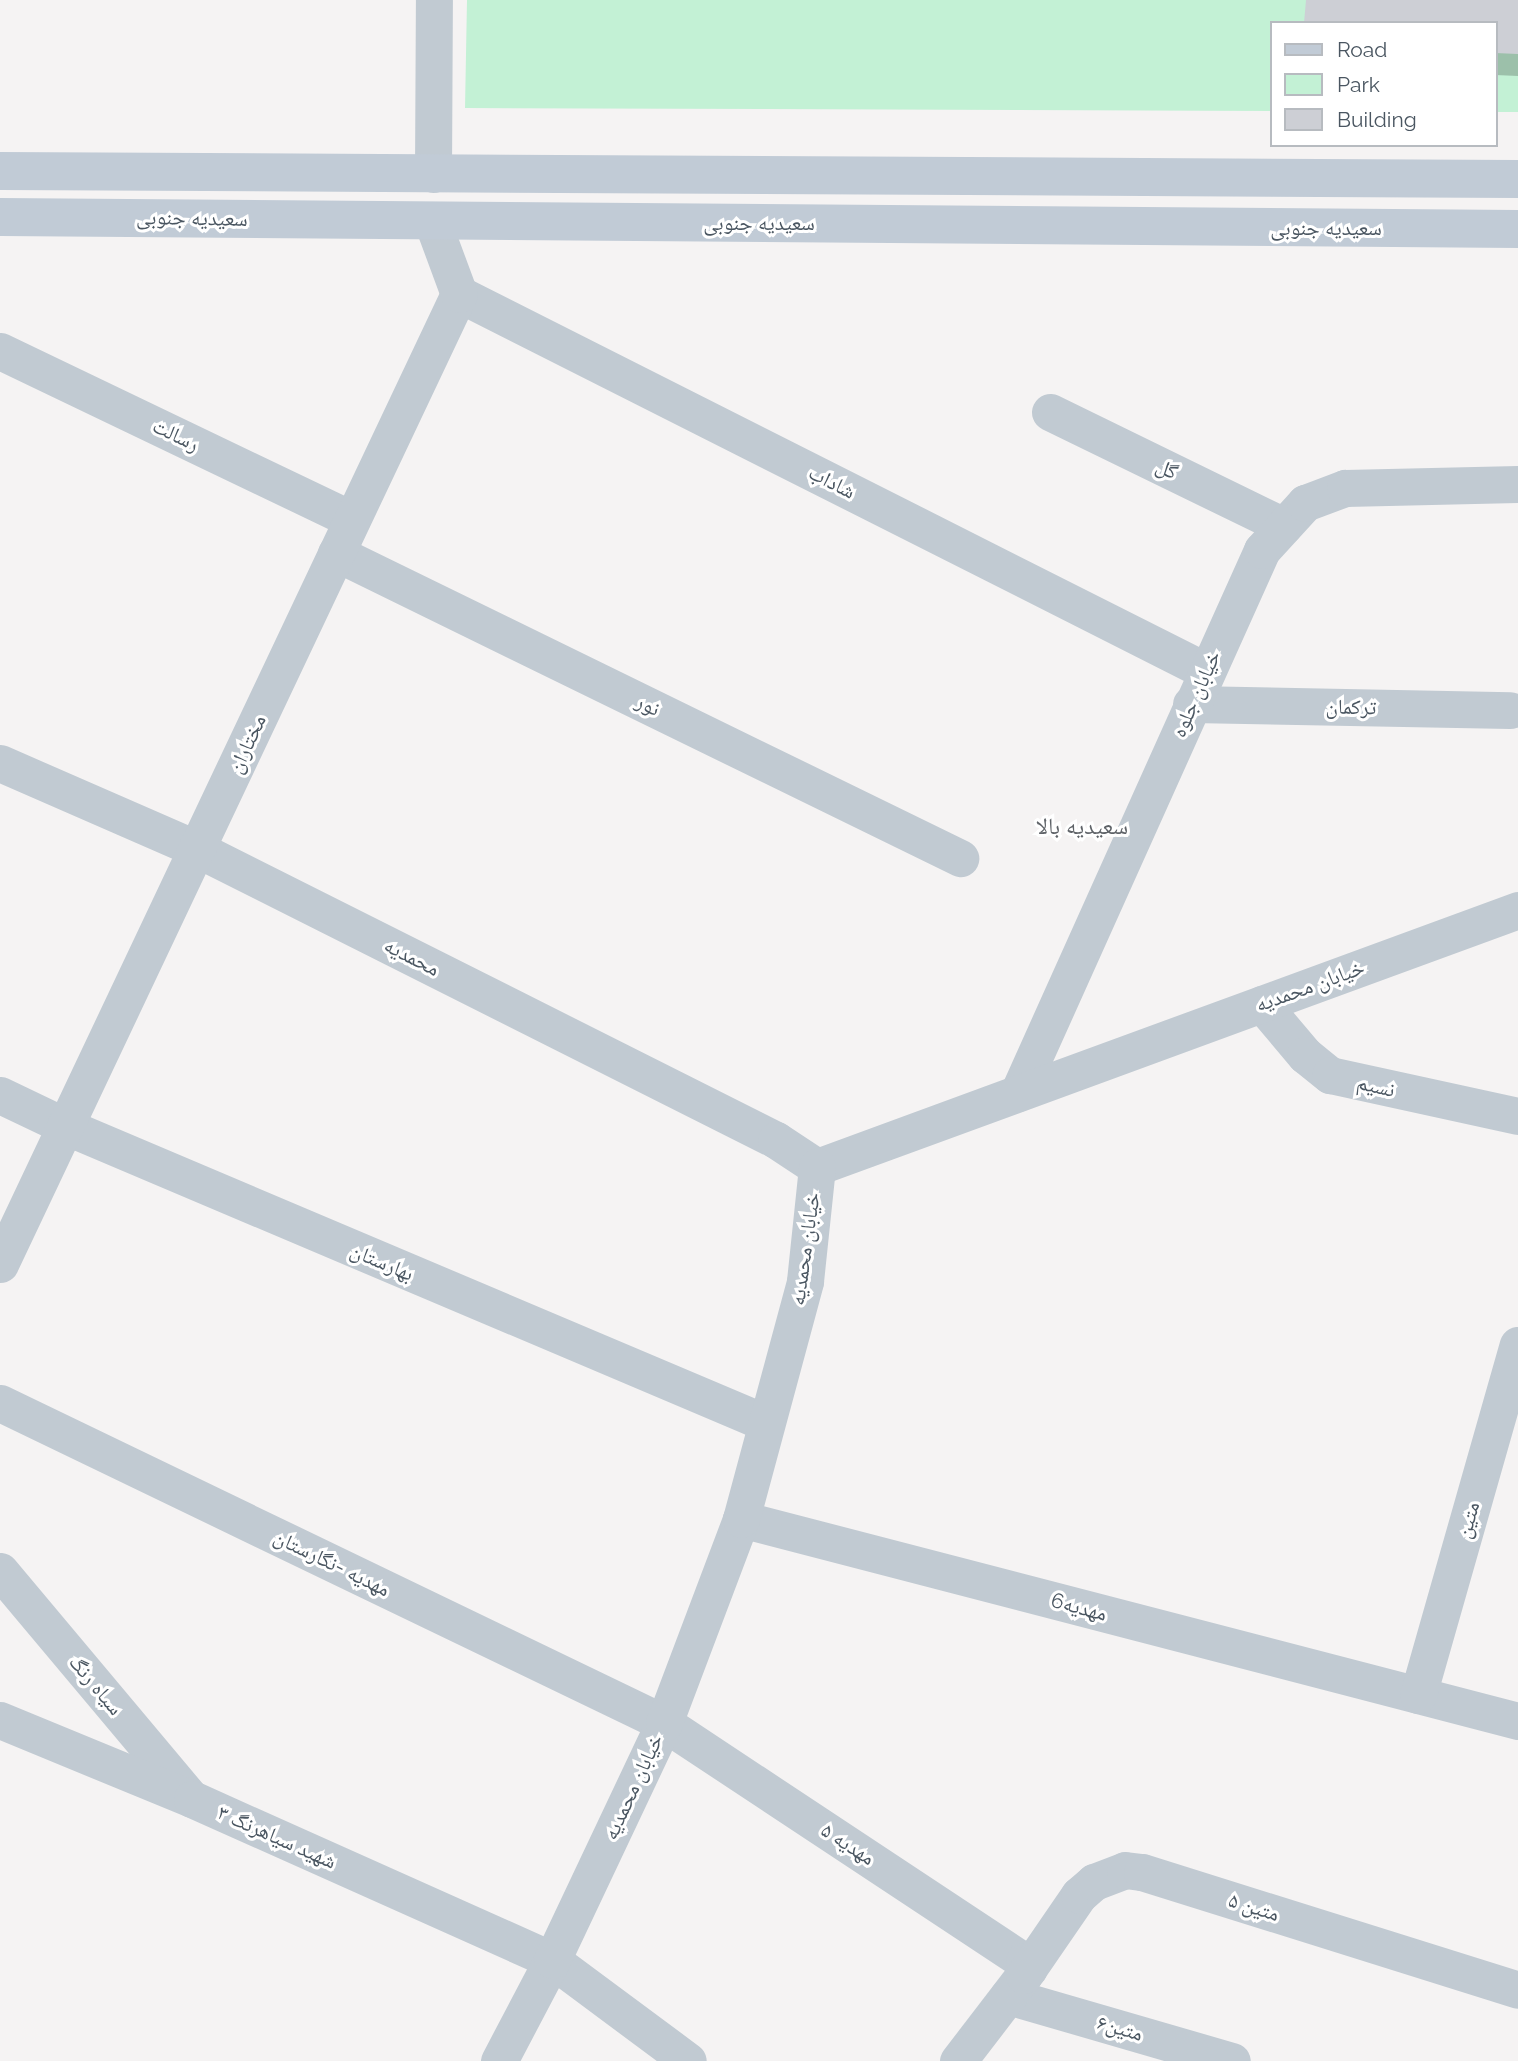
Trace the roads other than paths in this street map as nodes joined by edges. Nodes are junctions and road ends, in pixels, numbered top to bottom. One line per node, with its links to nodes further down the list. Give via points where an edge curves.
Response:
1 (434, 0): 3 (street)
2 (0, 171): 3 (main road)
3 (433, 174): 4 (main road)
4 (1518, 179)
5 (0, 217): 6 (main road, سعیدیه جنوبی)
6 (432, 220): 7 (main road, سعیدیه جنوبی); 8 (street)
7 (1518, 229)
8 (459, 294): 12 (street, مختاران); 15 (street, شاداب)
9 (0, 351): 12 (street, رسالت)
10 (1050, 412): 13 (street, گل)
11 (1518, 484): 13 (street, خیابان جلوه, via 1345,488 1306,503)
12 (352, 520): 14 (street, مختاران)
13 (1284, 526): 15 (street, خیابان جلوه, via 1262,550)
14 (336, 553): 19 (street, مختاران); 20 (street, نور)
15 (1206, 671): 16 (street, خیابان جلوه)
16 (1191, 705): 17 (street, ترکمان); 23 (street, خیابان جلوه)
17 (1510, 710)
18 (0, 763): 19 (street, محمدیه)
19 (197, 849): 26 (street, مختاران); 27 (street, محمدیه, via 776,1140)
20 (960, 858)
21 (1518, 910): 22 (street, خیابان محمدیه)
22 (1262, 1004): 23 (street, خیابان محمدیه); 25 (street, نسیم, via 1305,1055 1330,1075)
23 (1018, 1093): 27 (street, خیابان محمدیه)
24 (0, 1095): 26 (street, بهارستان)
25 (1518, 1116)
26 (66, 1127): 28 (street, مختاران); 32 (street, بهارستان)
27 (817, 1167): 32 (street, خیابان محمدیه, via 805,1281)
28 (0, 1264)
29 (1518, 1345): 31 (street, متین)
30 (0, 1403): 38 (street, مهدیه -نگارستان)
31 (1508, 1418): 35 (street, متین)
32 (766, 1423): 33 (street, خیابان محمدیه)
33 (741, 1519): 35 (street, مهدیه6); 38 (street, خیابان محمدیه)
34 (0, 1571): 39 (street, سیاه رنگ)
35 (1418, 1695): 37 (street, مهدیه6)
36 (0, 1720): 39 (street, شهید سیاهرنگ ۳)
37 (1518, 1721)
38 (664, 1723): 40 (street, خیابان محمدیه); 41 (street, مهدیه ۵, via 1024,1961)
39 (192, 1799): 40 (street, شهید سیاهرنگ ۳)
40 (552, 1960): 43 (street, خیابان محمدیه); 44 (street, شهید سیاهرنگ ۳)
41 (1018, 1982): 42 (street, متین ۵, via 1079,1895 1094,1882 1125,1870); 45 (street, متین ۵); 46 (street, متین۶)
42 (1518, 1990)
43 (499, 2061)
44 (688, 2061)
45 (958, 2061)
46 (1232, 2061)

